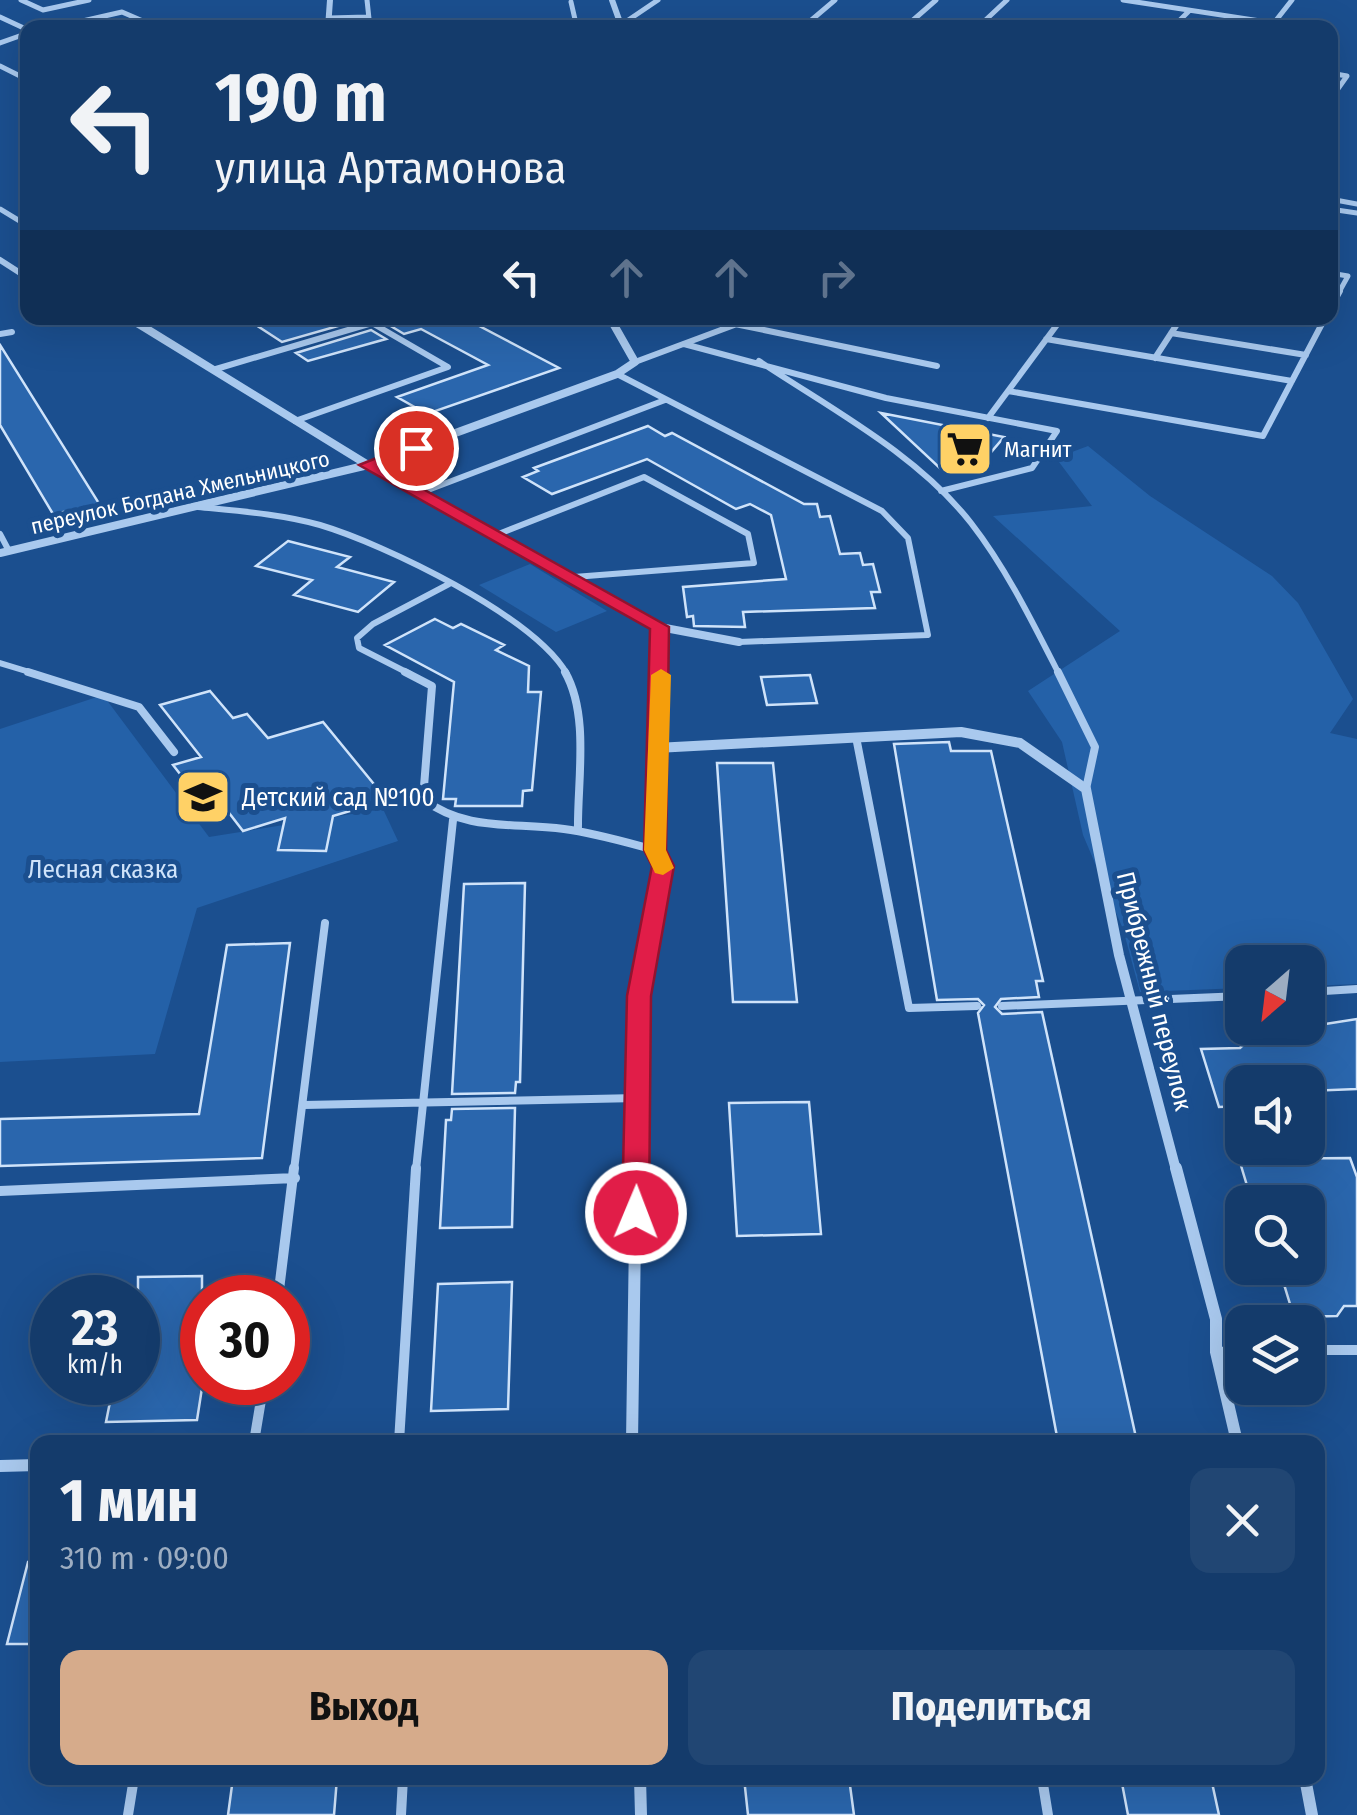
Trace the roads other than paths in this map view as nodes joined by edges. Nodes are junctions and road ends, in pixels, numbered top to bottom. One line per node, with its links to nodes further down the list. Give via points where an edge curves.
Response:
1 (21, 0): 2 (lane, via 43,10)
2 (89, 0)
3 (330, 0): 15 (street)
4 (367, 0): 14 (lane)
5 (658, 0): 19 (lane)
6 (836, 0): 20 (lane)
7 (936, 0): 21 (lane)
8 (1007, 0): 22 (lane)
9 (1123, 0): 12 (lane)
10 (1174, 0): 12 (lane)
11 (1292, 0): 25 (lane)
12 (1169, 6): 13 (lane)
13 (1188, 12): 23 (lane); 24 (lane)
14 (367, 17): 15 (lane); 18 (lane)
15 (329, 18)
16 (87, 20): 17 (lane, via 122,12)
17 (140, 20)
18 (368, 20)
19 (630, 20)
20 (812, 20)
21 (913, 20)
22 (986, 20)
23 (1180, 20)
24 (1240, 20)
25 (1276, 20)
26 (1338, 274): 27 (lane, via 1348,276)
27 (1338, 294)
28 (141, 325): 47 (street)
29 (365, 325): 47 (lane)
30 (375, 325): 53 (lane, via 448,367)
31 (614, 325): 45 (street)
32 (732, 325): 41 (lane)
33 (740, 325): 46 (lane)
34 (1057, 325): 40 (lane)
35 (1176, 325): 38 (lane)
36 (1322, 325): 42 (lane)
37 (12, 332): 39 (lane)
38 (1171, 332): 42 (lane); 43 (lane)
39 (0, 334)
40 (1046, 340): 43 (lane); 50 (lane)
41 (684, 344): 44 (lane); 45 (lane)
42 (1306, 355): 49 (lane)
43 (1155, 358): 49 (lane)
44 (759, 361): 52 (lane, via 886,398); 55 (lane, via 886,445)
45 (635, 362): 48 (street, переулок Богдана Хмельницкого)
46 (937, 366)
47 (216, 369): 53 (street)
48 (617, 374): 51 (lane); 54 (street, переулок Богдана Хмельницкого)
49 (1292, 381): 50 (lane, via 1263,436)
50 (1008, 391): 52 (lane)
51 (664, 400): 56 (lane); 64 (lane, via 882,511 908,538 928,636)
52 (988, 418): 55 (lane, via 1057,431 1032,468)
53 (295, 421): 54 (street)
54 (368, 465): 56 (street); 57 (street, переулок Богдана Хмельницкого)
55 (941, 491): 69 (lane, via 971,523 1064,680 1095,747)
56 (420, 493): 59 (street)
57 (196, 506): 60 (street, переулок Богдана Хмельницкого); 62 (lane, via 322,526)
58 (0, 534): 60 (lane)
59 (496, 535): 61 (street); 61 (lane, via 644,477 748,534 754,563)
60 (4, 552)
61 (574, 577): 63 (street)
62 (450, 584): 70 (lane, via 357,638 358,648 432,686 423,799); 71 (lane, via 556,655 573,684)
63 (660, 627): 64 (street); 67 (street)
64 (739, 642)
65 (0, 663): 68 (lane, via 139,707)
66 (856, 737): 67 (street); 69 (street, via 961,732 1020,743); 78 (lane, via 909,1008)
67 (656, 748): 72 (street)
68 (174, 752)
69 (1086, 788): 77 (street, Прибрежный переулок)
70 (453, 820): 71 (lane); 81 (lane)
71 (578, 832): 72 (lane)
72 (655, 850): 80 (street, via 663,866 639,996)
73 (325, 924): 82 (lane)
74 (1357, 990): 75 (lane)
75 (1325, 991)
76 (1225, 997): 77 (lane)
77 (1132, 1002): 79 (lane); 89 (street, Прибрежный переулок, via 1216,1319)
78 (977, 1006)
79 (1002, 1006)
80 (638, 1098): 81 (lane); 93 (street)
81 (421, 1102): 82 (lane); 92 (lane)
82 (304, 1104): 83 (lane)
83 (295, 1178): 84 (lane); 85 (lane)
84 (0, 1191)
85 (281, 1275)
86 (1325, 1350): 87 (lane)
87 (1357, 1350)
88 (1225, 1351): 89 (lane)
89 (1216, 1352): 94 (street, Прибрежный переулок)
90 (260, 1405): 91 (lane)
91 (255, 1435)
92 (399, 1435)
93 (632, 1435)
94 (1236, 1435)
95 (0, 1466): 96 (street)
96 (30, 1466)
97 (133, 1785): 102 (lane)
98 (403, 1785): 103 (lane)
99 (640, 1785): 104 (street)
100 (1043, 1785): 105 (lane)
101 (1306, 1785): 106 (street)
102 (128, 1815)
103 (402, 1815)
104 (641, 1815)
105 (1048, 1815)
106 (1312, 1815)

